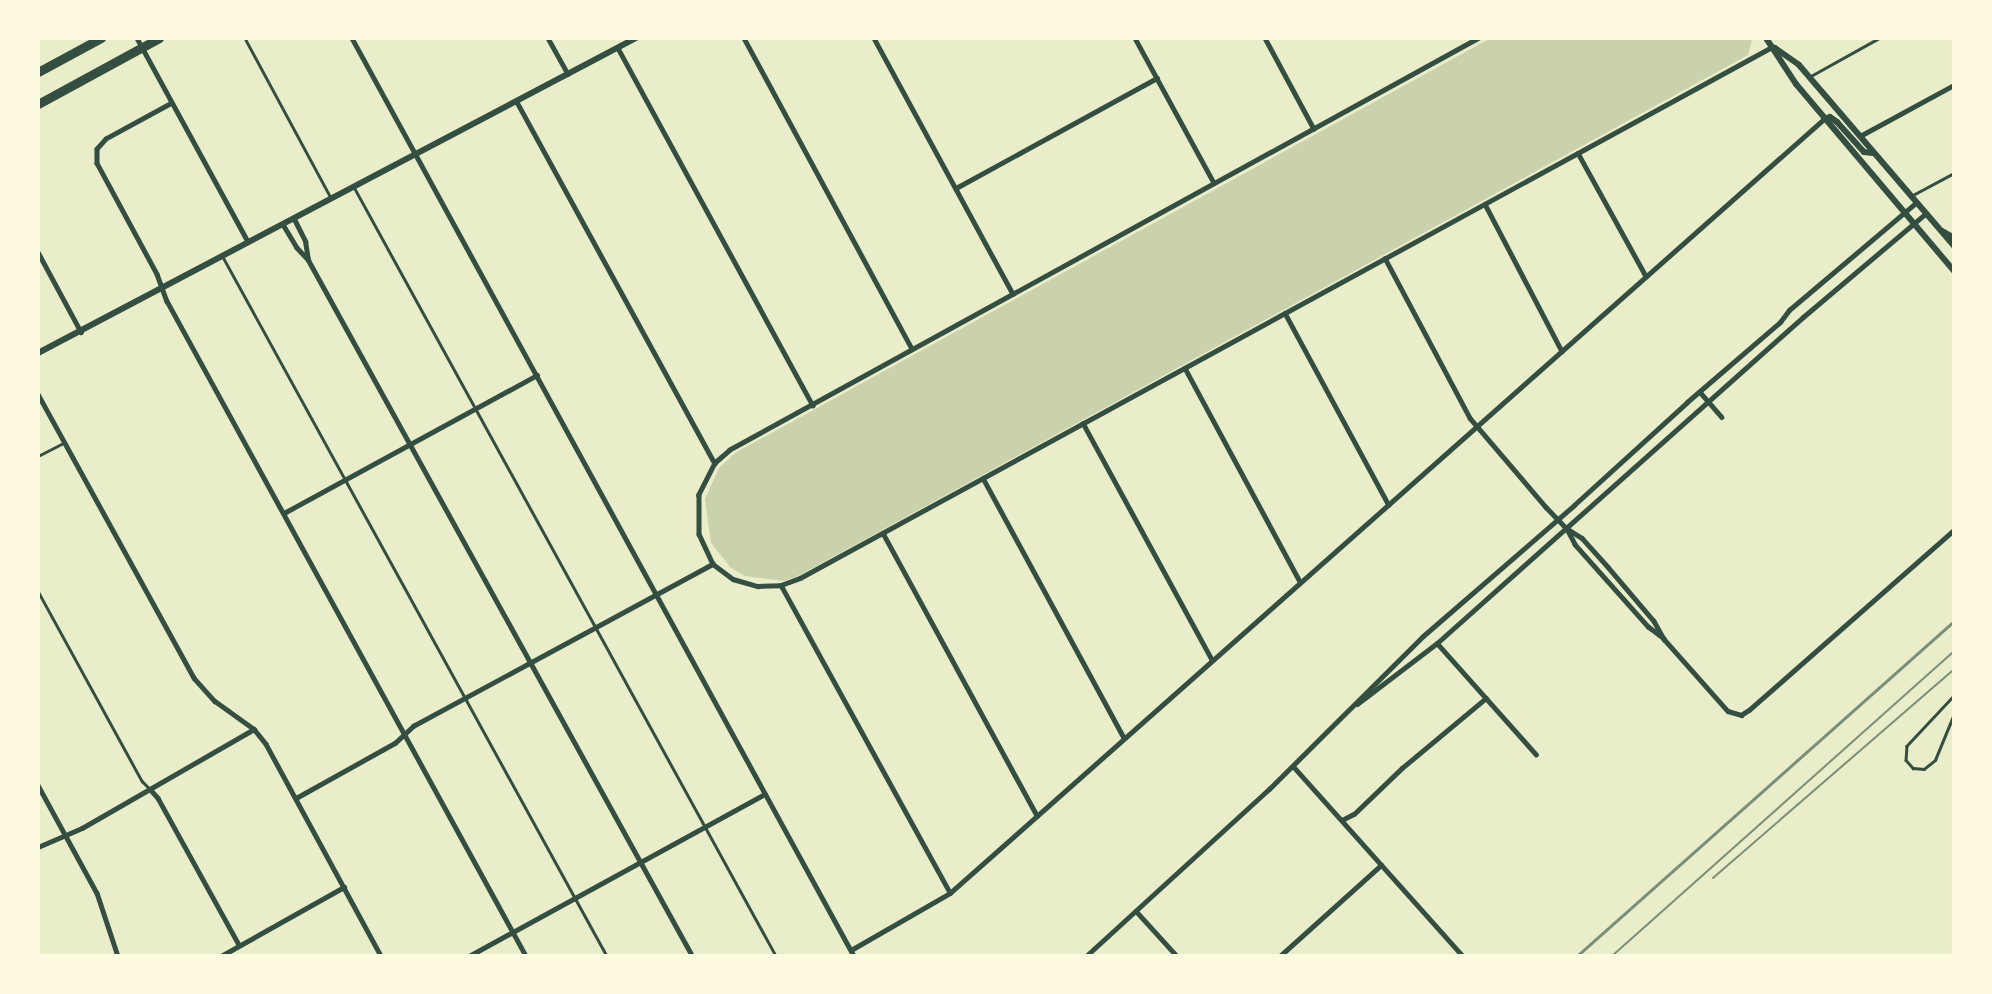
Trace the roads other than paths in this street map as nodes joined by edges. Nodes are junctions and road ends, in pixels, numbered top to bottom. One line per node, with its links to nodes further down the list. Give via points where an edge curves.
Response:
1 (101, 38): 18 (highway)
2 (137, 38): 24 (street)
3 (159, 38): 17 (highway)
4 (352, 38): 32 (street)
5 (548, 38): 19 (street)
6 (636, 38): 16 (main road)
7 (744, 38): 60 (street)
8 (874, 38): 36 (street)
9 (1135, 38): 21 (street)
10 (1265, 38): 28 (street)
11 (1766, 38): 15 (main road)
12 (1879, 38): 20 (lane)
13 (1478, 39): 28 (street)
14 (246, 40): 38 (lane)
15 (1772, 47): 20 (main road); 27 (main road); 30 (street)
16 (618, 48): 19 (main road); 68 (street)
17 (107, 67): 25 (highway); 26 (highway)
18 (38, 72)
19 (568, 75): 23 (main road)
20 (1809, 77): 29 (main road)
21 (1157, 78): 34 (street); 36 (street)
22 (1954, 85): 29 (street)
23 (517, 102): 32 (main road); 76 (street)
24 (172, 103): 48 (street); 56 (street, via 106,139 97,149 97,163)
25 (38, 104)
26 (38, 111)
27 (1824, 119): 31 (main road, via 1832,118 1864,152); 42 (main road); 55 (street)
28 (1314, 128): 34 (street)
29 (1860, 136): 31 (main road)
30 (1578, 153): 40 (street); 55 (street)
31 (1873, 153): 37 (main road)
32 (416, 156): 35 (main road); 64 (street)
33 (1954, 173): 37 (lane)
34 (1214, 183): 57 (street)
35 (354, 187): 38 (main road); 69 (lane)
36 (956, 188): 57 (street)
37 (1911, 196): 39 (main road)
38 (332, 199): 43 (main road)
39 (1917, 202): 41 (main road); 42 (street)
40 (1485, 204): 52 (street); 61 (street)
41 (1927, 213): 45 (street); 46 (main road)
42 (1903, 214): 45 (main road); 65 (street)
43 (294, 219): 44 (main road); 53 (street)
44 (284, 225): 48 (main road); 53 (street)
45 (1913, 225): 54 (main road); 67 (street)
46 (1940, 229): 47 (street); 49 (main road)
47 (1954, 237)
48 (248, 243): 51 (main road)
49 (1954, 246)
50 (38, 252): 59 (street)
51 (223, 257): 56 (main road); 78 (lane)
52 (1385, 258): 58 (street); 72 (street)
53 (308, 260): 74 (street)
54 (1954, 271)
55 (1646, 276): 61 (street)
56 (163, 289): 59 (main road); 80 (street)
57 (1013, 293): 60 (street)
58 (1284, 313): 63 (street); 79 (street)
59 (81, 332): 62 (main road)
60 (912, 349): 68 (street)
61 (1562, 351): 72 (street)
62 (38, 354)
63 (1185, 368): 71 (street); 86 (street)
64 (537, 375): 69 (street); 89 (street)
65 (1700, 392): 67 (street); 81 (street)
66 (38, 394): 73 (street)
67 (1708, 402): 70 (street); 82 (street)
68 (813, 405): 76 (street, via 730,450)
69 (475, 408): 74 (street); 90 (lane)
70 (1722, 417)
71 (1083, 423): 77 (street); 93 (street)
72 (1477, 427): 79 (street); 81 (street)
73 (65, 442): 75 (lane); 100 (street, via 194,678 215,701)
74 (410, 446): 78 (street); 94 (street)
75 (38, 456)
76 (715, 463): 85 (street, via 699,495 698,509 702,543)
77 (983, 478): 84 (street); 102 (street)
78 (347, 479): 80 (street); 96 (lane)
79 (1390, 505): 86 (street)
80 (284, 513): 101 (street)
81 (1558, 519): 82 (street); 98 (street, via 1423,636)
82 (1566, 528): 91 (street, via 1575,545); 91 (street, via 1582,538 1608,567); 92 (street)
83 (1954, 530): 91 (street, via 1741,715 1728,711)
84 (883, 533): 87 (street); 109 (street)
85 (713, 564): 87 (street, via 745,584); 89 (street)
86 (1300, 582): 93 (street)
87 (781, 585): 117 (street)
88 (38, 591): 106 (lane)
89 (657, 594): 90 (street); 107 (street)
90 (596, 628): 94 (street); 111 (lane)
91 (1664, 639)
92 (1437, 643): 97 (street); 98 (street)
93 (1212, 660): 102 (street)
94 (530, 664): 96 (street); 114 (street)
95 (1954, 696): 99 (lane, via 1907,746 1906,760 1913,768 1924,769 1935,760)
96 (466, 697): 101 (street); 118 (lane)
97 (1486, 698): 103 (street); 110 (street)
98 (1352, 708): 104 (street)
99 (1954, 714)
100 (254, 729): 106 (street); 108 (street)
101 (404, 734): 108 (street); 120 (street)
102 (1124, 738): 109 (street)
103 (1536, 754)
104 (1293, 766): 110 (street); 119 (street)
105 (38, 785): 112 (street)
106 (150, 789): 112 (street); 121 (street)
107 (765, 794): 111 (street); 122 (street)
108 (296, 798): 116 (street)
109 (1037, 816): 117 (street)
110 (1342, 820): 115 (street)
111 (705, 827): 114 (street); 130 (lane)
112 (66, 836): 113 (street); 123 (street, via 108,917)
113 (38, 847)
114 (640, 862): 118 (street); 129 (street)
115 (1381, 865): 133 (street); 134 (street)
116 (344, 887): 121 (street); 125 (street)
117 (950, 893): 122 (street)
118 (575, 898): 120 (street); 128 (lane)
119 (1136, 911): 131 (street); 132 (street)
120 (512, 932): 126 (street); 127 (street)
121 (239, 946): 124 (street)
122 (852, 953)
123 (118, 956)
124 (221, 956)
125 (381, 956)
126 (468, 956)
127 (526, 956)
128 (607, 956)
129 (692, 956)
130 (776, 956)
131 (1086, 956)
132 (1177, 956)
133 (1280, 956)
134 (1462, 956)

